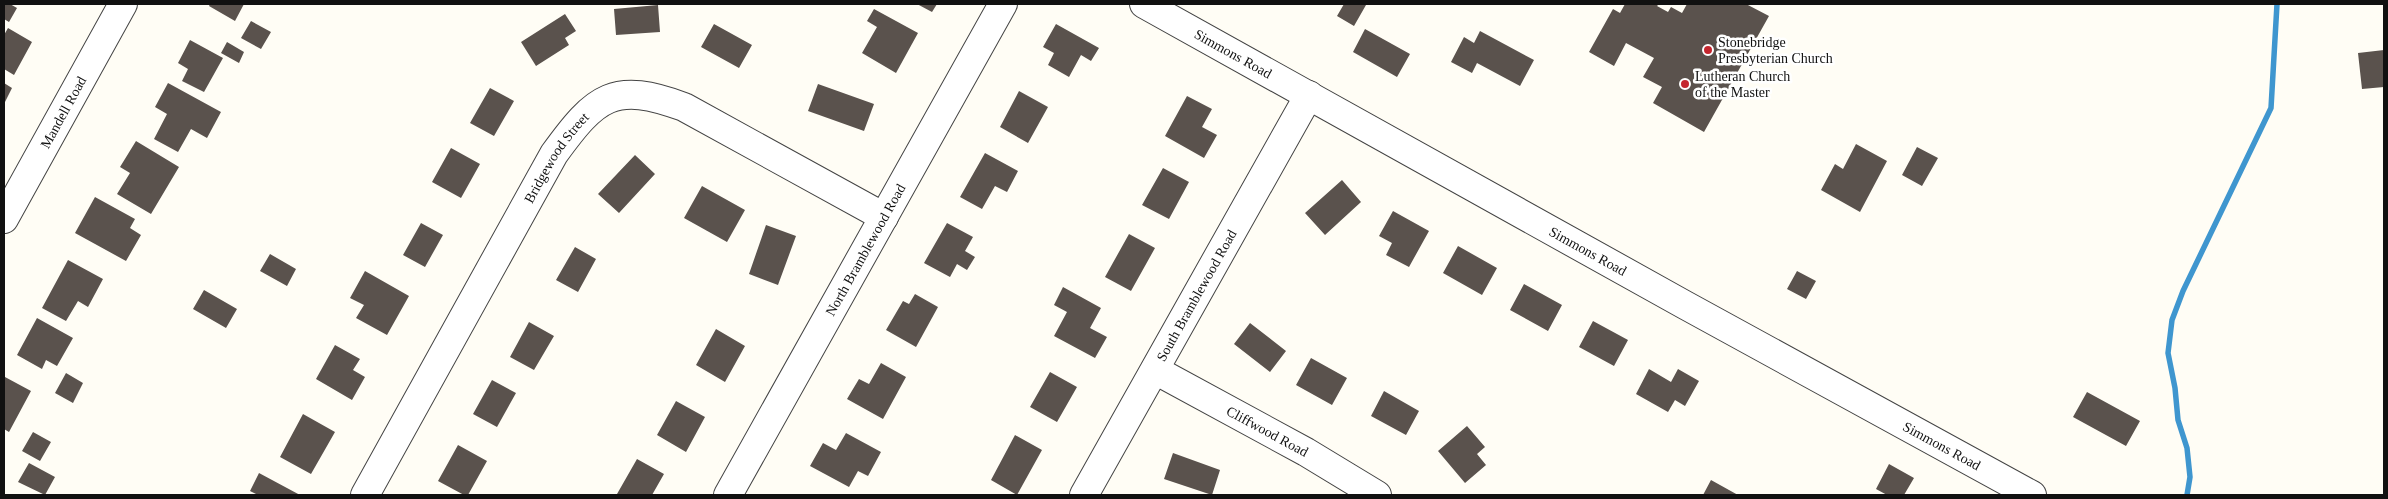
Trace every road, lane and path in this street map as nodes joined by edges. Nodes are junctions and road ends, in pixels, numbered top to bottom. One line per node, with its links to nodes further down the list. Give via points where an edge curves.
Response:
1 (123, 4): 6 (street, Mandell Road)
2 (1003, 4): 5 (street, North Bramblewood Road)
3 (1144, 4): 4 (street, Simmons Road)
4 (1309, 95): 7 (street, South Bramblewood Road); 12 (street, Simmons Road)
5 (884, 217): 8 (street, Bridgewood Street, via 684,107 641,94 609,98 582,118 554,154); 9 (street, North Bramblewood Road)
6 (4, 219)
7 (1154, 370): 10 (street, South Bramblewood Road); 11 (street, Cliffwood Road, via 1306,452)
8 (365, 495)
9 (728, 495)
10 (1084, 495)
11 (1377, 495)
12 (2032, 495)

